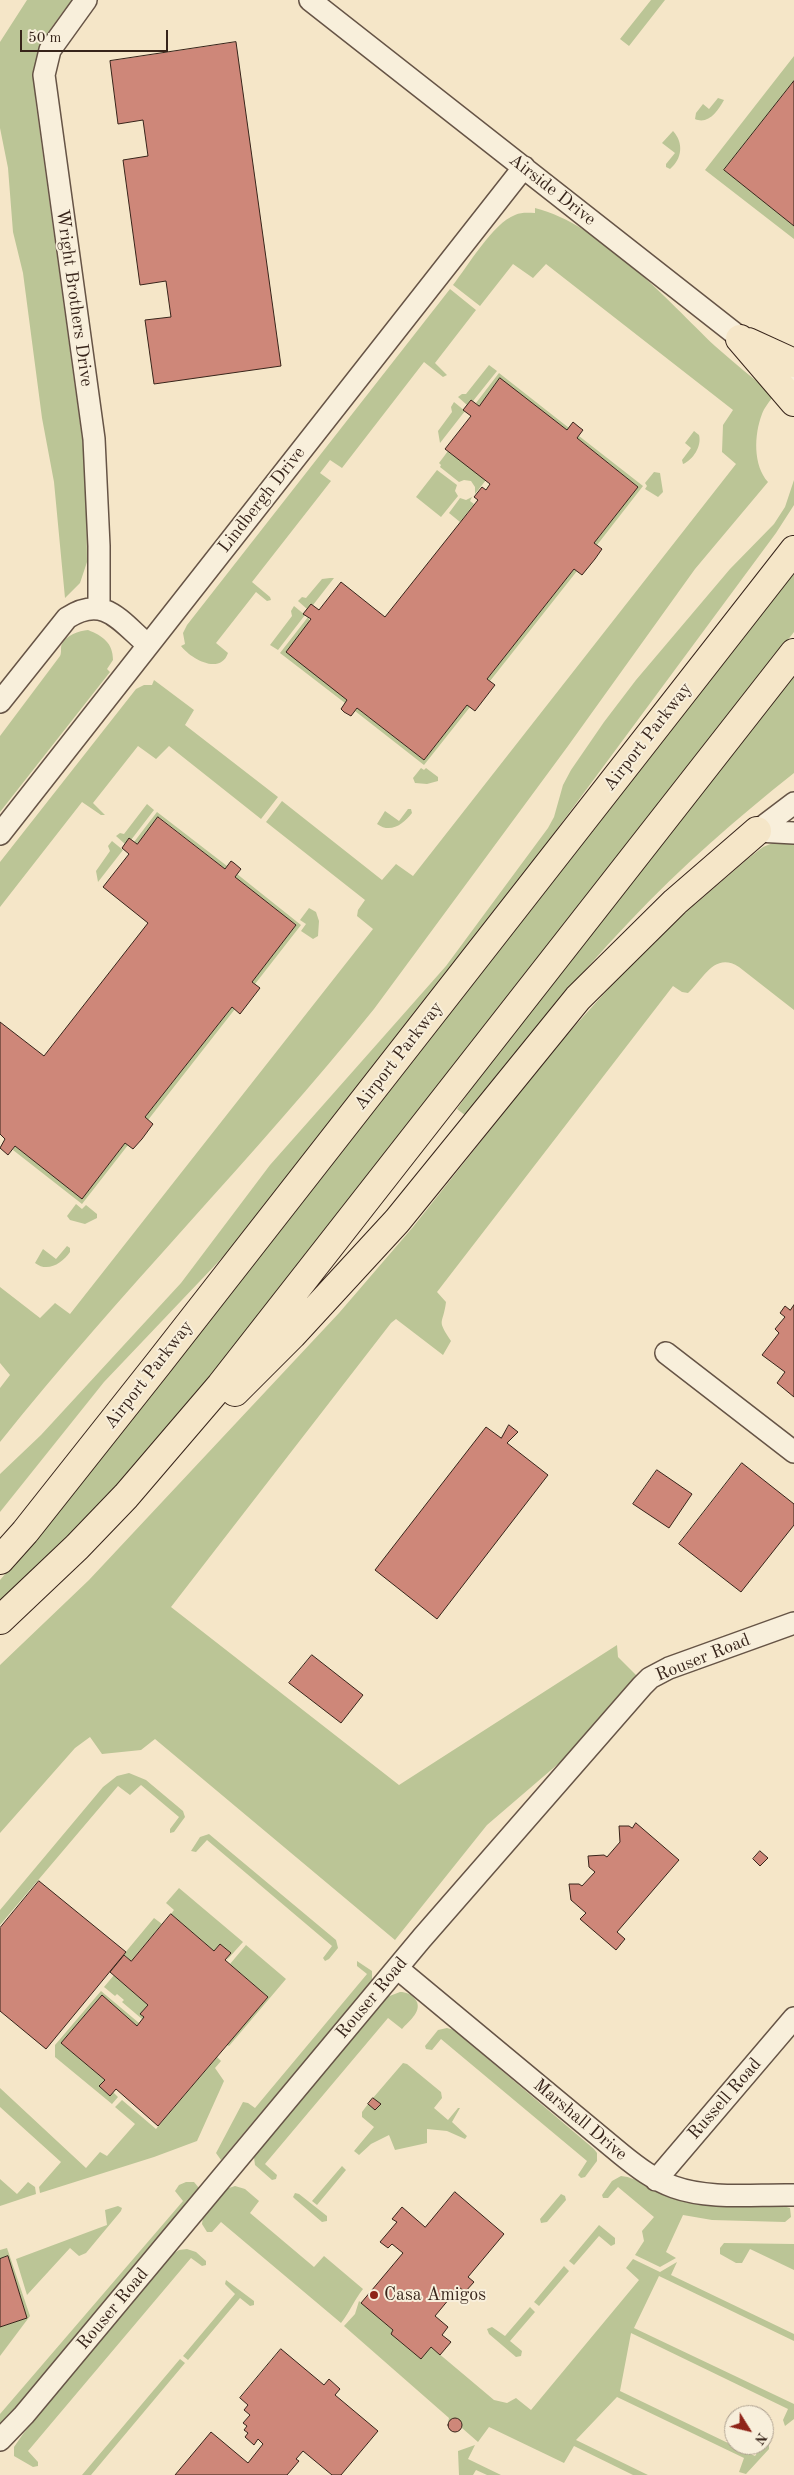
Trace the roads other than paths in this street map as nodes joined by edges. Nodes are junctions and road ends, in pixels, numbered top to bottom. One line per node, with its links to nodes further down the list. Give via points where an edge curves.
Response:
1 (86, 0): 11 (street, Wright Brothers Drive, via 50,50 44,74 94,439)
2 (310, 0): 3 (street, Airside Drive)
3 (524, 167): 4 (street, Airside Drive); 12 (street, Lindbergh Drive)
4 (740, 338): 5 (highway); 6 (street, Airside Drive); 7 (highway)
5 (794, 363)
6 (794, 380)
7 (794, 402)
8 (794, 529): 10 (highway)
9 (794, 550): 10 (highway, Airport Parkway)
10 (774, 576): 22 (highway, Airport Parkway, via 164,1356)
11 (99, 608): 12 (street); 14 (street, via 80,609 66,618)
12 (148, 645): 18 (street, Lindbergh Drive)
13 (794, 653): 21 (highway, via 221,1385)
14 (0, 702)
15 (794, 803): 16 (street)
16 (758, 831): 17 (street); 21 (highway, via 675,902 578,998 397,1221 292,1335)
17 (794, 833)
18 (0, 834)
19 (666, 1353): 20 (street)
20 (794, 1452)
21 (77, 1547): 23 (highway)
22 (0, 1560)
23 (0, 1620)
24 (794, 1623): 25 (street, Rouser Road, via 669,1668 650,1678)
25 (397, 1968): 27 (street, Marshall Drive, via 631,2163); 29 (street, Rouser Road)
26 (794, 2018): 27 (street, Russell Road)
27 (656, 2180): 28 (street, Marshall Drive, via 674,2188 703,2193)
28 (794, 2195)
29 (0, 2440)

